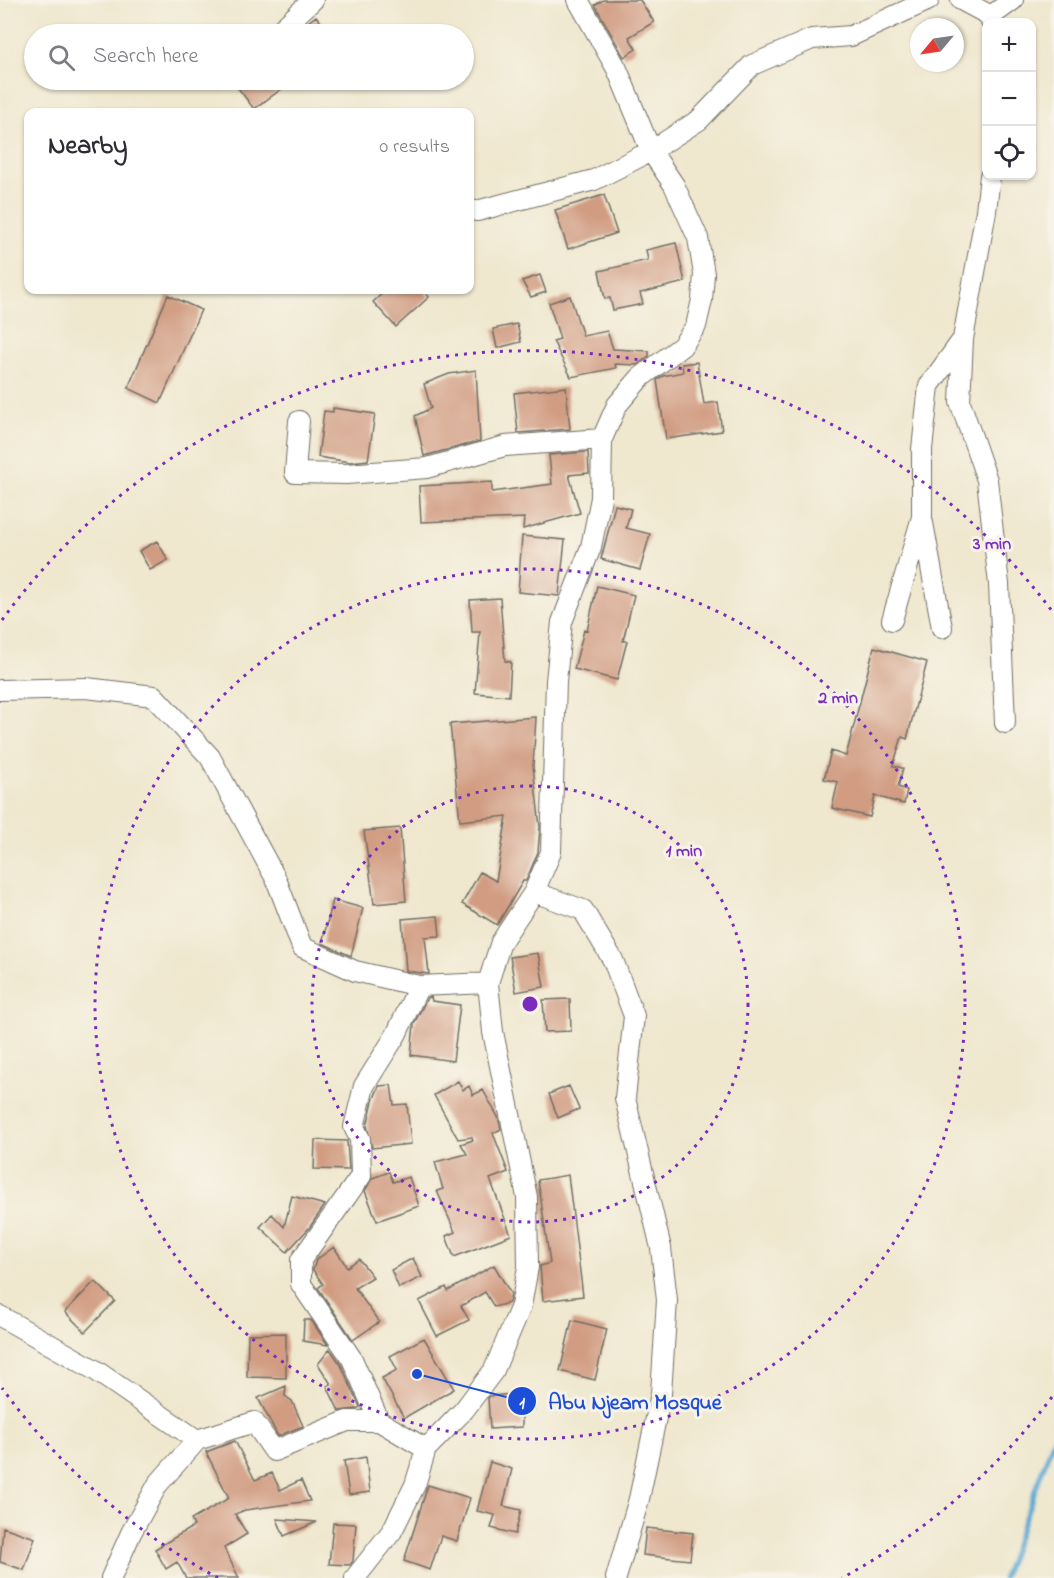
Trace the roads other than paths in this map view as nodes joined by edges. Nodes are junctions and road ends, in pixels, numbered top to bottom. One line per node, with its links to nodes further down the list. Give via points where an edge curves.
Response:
1 (313, 0): 8 (street)
2 (578, 0): 9 (street, via 617,69)
3 (929, 0): 9 (street, via 851,36 812,39 752,65 699,120)
4 (961, 0): 6 (street)
5 (1013, 0): 7 (street)
6 (989, 18)
7 (992, 18)
8 (287, 24)
9 (651, 151): 11 (street, via 594,180); 14 (street, via 674,185 698,238 704,274 702,300 696,326 682,346 640,378 617,405)
10 (990, 180): 12 (street)
11 (477, 211)
12 (963, 339): 15 (street, via 928,386 922,449); 19 (street, via 960,402 987,480 999,584)
13 (299, 421): 14 (street, via 295,473 427,468 505,446)
14 (602, 439): 20 (street, via 601,498 591,547 562,622 556,681 551,852)
15 (922, 517): 16 (street); 17 (street)
16 (892, 620)
17 (942, 628)
18 (0, 690): 22 (street, via 86,688 154,696 210,756 276,879 302,947 355,971)
19 (1005, 723)
20 (534, 891): 21 (street, via 501,942); 29 (street, via 583,910 613,960 634,1016 625,1098 661,1248 667,1300 661,1394 639,1499)
21 (488, 983): 22 (street); 26 (street, via 493,1032 527,1197 528,1267 521,1306 494,1370 464,1410)
22 (419, 986): 24 (street, via 396,1035 364,1086 354,1127 360,1139 361,1176 301,1260 301,1284 352,1359)
23 (0, 1316): 25 (street, via 95,1370)
24 (379, 1421): 25 (street, via 347,1421 274,1451 254,1422); 26 (street)
25 (197, 1440): 27 (street, via 158,1484)
26 (426, 1449): 28 (street, via 415,1485 392,1531)
27 (111, 1578)
28 (355, 1578)
29 (616, 1578)

